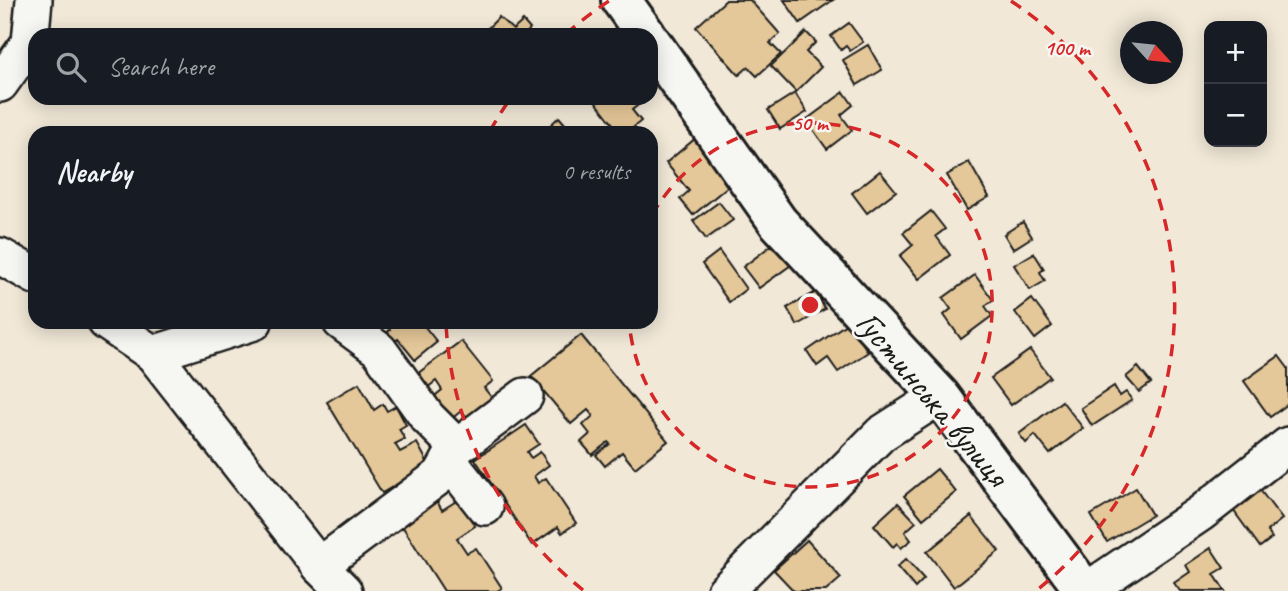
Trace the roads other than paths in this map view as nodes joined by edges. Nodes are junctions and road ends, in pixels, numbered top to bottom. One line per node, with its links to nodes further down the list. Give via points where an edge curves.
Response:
1 (34, 0): 3 (street)
2 (621, 0): 4 (main road)
3 (31, 28)
4 (641, 28)
5 (28, 45): 7 (street)
6 (658, 52): 15 (main road, Густинська вулиця, via 778,222)
7 (0, 84)
8 (0, 256): 9 (street)
9 (28, 272)
10 (116, 329): 13 (street)
11 (232, 329): 13 (street)
12 (350, 329): 17 (street, via 379,350)
13 (153, 354): 19 (street)
14 (525, 396): 17 (street)
15 (940, 396): 21 (street, via 881,434); 22 (main road, Густинська вулиця)
16 (1288, 445): 22 (street, via 1201,513)
17 (453, 454): 18 (street); 19 (street, via 441,474)
18 (485, 508)
19 (319, 566): 20 (street)
20 (344, 591)
21 (724, 591)
22 (1086, 591)

